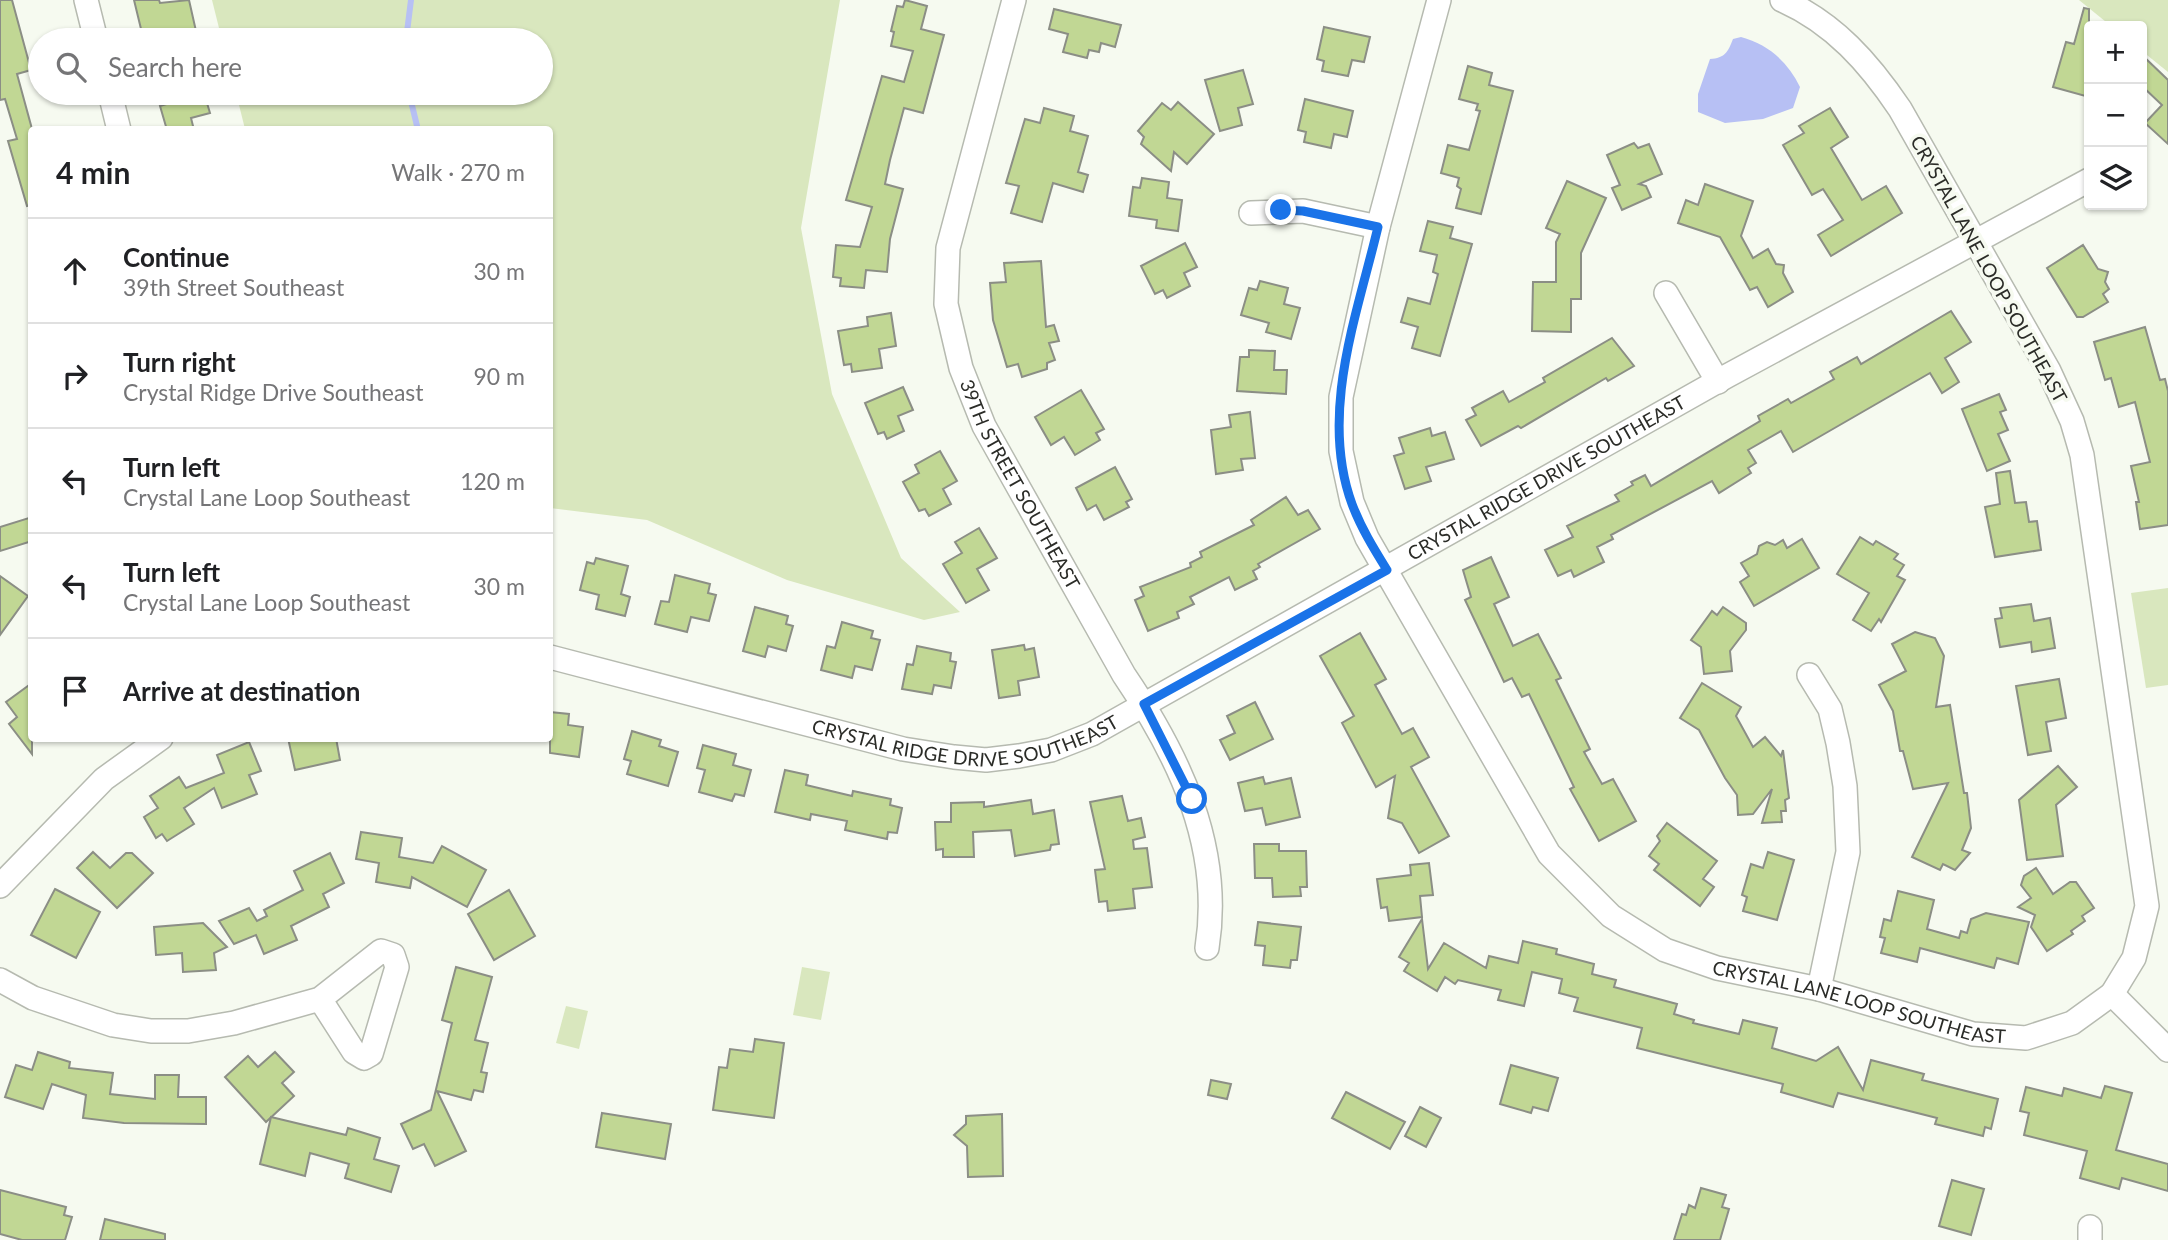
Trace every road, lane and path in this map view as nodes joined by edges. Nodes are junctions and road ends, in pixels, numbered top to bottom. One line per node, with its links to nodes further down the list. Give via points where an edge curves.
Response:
1 (86, 0): 5 (street)
2 (1014, 0): 17 (street, 39TH STREET SOUTHEAST, via 948,248 946,304 961,368 984,426)
3 (1439, 0): 10 (street, CRYSTAL LANE LOOP SOUTHEAST)
4 (1782, 0): 11 (street, CRYSTAL LANE LOOP SOUTHEAST, via 1828,27 1878,76)
5 (93, 28)
6 (113, 105): 7 (street)
7 (118, 126)
8 (2084, 183): 11 (street, CRYSTAL RIDGE DRIVE SOUTHEAST)
9 (1251, 213): 10 (street, via 1303,211)
10 (1378, 227): 14 (street, CRYSTAL LANE LOOP SOUTHEAST, via 1344,369 1339,432 1352,502)
11 (1976, 241): 13 (street, CRYSTAL RIDGE DRIVE SOUTHEAST); 23 (street, CRYSTAL LANE LOOP SOUTHEAST, via 2049,371 2082,454 2147,906 2134,958)
12 (1666, 293): 13 (street)
13 (1718, 382): 14 (street, CRYSTAL RIDGE DRIVE SOUTHEAST)
14 (1387, 570): 17 (street, CRYSTAL RIDGE DRIVE SOUTHEAST); 22 (street, CRYSTAL LANE LOOP SOUTHEAST, via 1549,854 1588,897 1665,950 1717,968)
15 (553, 658): 17 (street, CRYSTAL RIDGE DRIVE SOUTHEAST, via 903,749 986,760 1051,750)
16 (1809, 675): 22 (street, via 1830,709 1838,743 1847,838 1842,889)
17 (1144, 704): 20 (street, 39TH STREET SOUTHEAST, via 1201,824 1212,901)
18 (155, 742): 19 (street, via 104,779)
19 (0, 886)
20 (1207, 948)
21 (0, 980): 24 (street, via 71,1013 151,1031 223,1025)
22 (1819, 989): 23 (street, CRYSTAL LANE LOOP SOUTHEAST, via 1973,1034 2002,1038 2026,1038 2072,1023)
23 (2112, 994): 25 (street)
24 (320, 999)
25 (2168, 1050)

